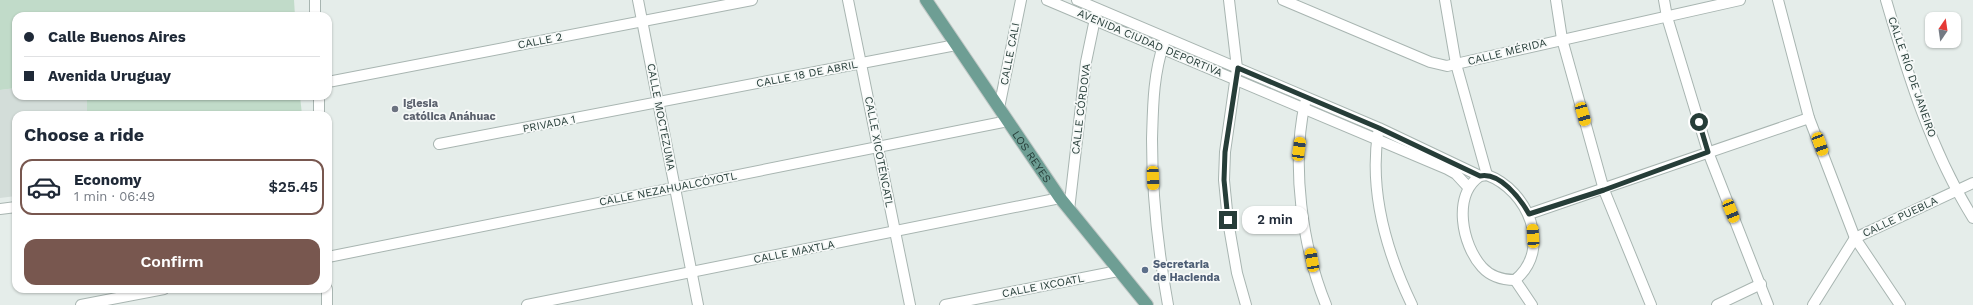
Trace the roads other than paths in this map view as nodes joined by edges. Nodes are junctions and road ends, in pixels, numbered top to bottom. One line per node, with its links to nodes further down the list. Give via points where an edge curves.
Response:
1 (314, 0): 18 (street)
2 (638, 0): 21 (street, CALLE MOCTEZUMA)
3 (752, 0): 21 (street, CALLE 2)
4 (848, 0): 26 (street, CALLE XICOTÉNCATL)
5 (926, 0): 24 (main road, LOS REYES)
6 (1021, 0): 34 (street, CALLE CALI)
7 (1047, 0): 20 (street, AVENIDA CIUDAD DEPORTIVA)
8 (1077, 0): 17 (street, AVENIDA CIUDAD DEPORTIVA)
9 (1229, 0): 28 (street)
10 (1283, 0): 27 (street, CALLE MÉRIDA, via 1430,62 1447,66)
11 (1445, 0): 27 (street)
12 (1556, 0): 23 (street)
13 (1664, 0): 19 (street)
14 (1740, 0): 19 (street, CALLE MÉRIDA)
15 (1778, 0): 37 (street)
16 (1886, 0): 49 (street, CALLE RÍO DE JANEIRO, via 1924,120)
17 (1098, 9): 20 (street, CALLE CÓRDOVA); 22 (street, AVENIDA CIUDAD DEPORTIVA)
18 (315, 12)
19 (1667, 17): 23 (street, CALLE MÉRIDA); 43 (street)
20 (1094, 20): 25 (street, AVENIDA CIUDAD DEPORTIVA); 53 (street, CALLE CÓRDOVA, via 1086,62)
21 (642, 21): 30 (street, CALLE 2); 33 (street, CALLE MOCTEZUMA)
22 (1166, 38): 25 (street); 28 (street, AVENIDA CIUDAD DEPORTIVA)
23 (1562, 39): 27 (street, CALLE MÉRIDA); 48 (street)
24 (956, 45): 26 (street, CALLE 18 DE ABRIL); 34 (main road, LOS REYES)
25 (1162, 49): 29 (street, AVENIDA CIUDAD DEPORTIVA); 72 (street, via 1153,95 1152,164 1154,208)
26 (861, 64): 33 (street, CALLE 18 DE ABRIL); 42 (street, CALLE XICOTÉNCATL)
27 (1456, 64): 44 (street)
28 (1238, 68): 29 (street); 31 (street, AVENIDA CIUDAD DEPORTIVA)
29 (1237, 80): 35 (street, AVENIDA CIUDAD DEPORTIVA); 73 (street, via 1225,152 1224,180 1237,273)
30 (332, 81)
31 (1307, 97): 35 (street); 39 (street, AVENIDA CIUDAD DEPORTIVA)
32 (319, 100): 36 (street)
33 (658, 103): 41 (street, PRIVADA 1); 46 (street, CALLE MOCTEZUMA)
34 (999, 108): 38 (main road, LOS REYES)
35 (1304, 108): 40 (street, AVENIDA CIUDAD DEPORTIVA); 74 (street, via 1299,149 1299,179 1312,260)
36 (320, 111)
37 (1809, 118): 43 (street); 57 (street)
38 (1008, 122): 42 (street, CALLE NEZAHUALCÓYOTL); 50 (main road, LOS REYES)
39 (1379, 128): 40 (street); 44 (street, AVENIDA CIUDAD DEPORTIVA)
40 (1377, 139): 47 (street, AVENIDA CIUDAD DEPORTIVA, via 1447,169 1456,174); 75 (street, via 1376,181 1384,232 1397,274)
41 (439, 144)
42 (878, 148): 46 (street, CALLE NEZAHUALCÓYOTL); 56 (street, CALLE XICOTÉNCATL)
43 (1708, 152): 48 (street); 62 (street)
44 (1483, 175): 47 (street); 54 (street, via 1498,181 1517,195)
45 (1973, 183): 49 (street, CALLE PUEBLA)
46 (675, 187): 58 (street, CALLE NEZAHUALCÓYOTL); 60 (street, CALLE MOCTEZUMA)
47 (1468, 187): 61 (street, via 1463,208 1463,225 1475,256 1482,267 1493,276)
48 (1604, 190): 54 (street); 77 (street)
49 (1956, 191): 55 (street, CALLE RÍO DE JANEIRO); 57 (street, CALLE PUEBLA)
50 (1060, 198): 53 (main road, LOS REYES); 56 (street, CALLE MAXTLA)
51 (12, 208): 52 (street)
52 (0, 209)
53 (1069, 210): 59 (main road, LOS REYES)
54 (1529, 214): 61 (street, via 1533,246 1530,262 1523,274)
55 (1973, 218)
56 (895, 231): 60 (street, CALLE MAXTLA); 69 (street, CALLE XICOTÉNCATL)
57 (1855, 238): 80 (street, CALLE PUEBLA); 81 (street)
58 (332, 256)
59 (1118, 271): 70 (street, CALLE IXCOATL); 71 (main road, LOS REYES)
60 (692, 272): 67 (street, CALLE MAXTLA); 68 (street, CALLE MOCTEZUMA)
61 (1515, 280): 76 (street)
62 (1761, 284): 78 (street); 79 (street)
63 (144, 293): 65 (street)
64 (326, 293): 66 (street)
65 (82, 305)
66 (327, 305)
67 (527, 305)
68 (698, 305)
69 (910, 305)
70 (945, 305)
71 (1147, 305)
72 (1168, 305)
73 (1246, 305)
74 (1326, 305)
75 (1412, 305)
76 (1532, 305)
77 (1651, 305)
78 (1717, 305)
79 (1768, 305)
80 (1813, 305)
81 (1900, 305)

